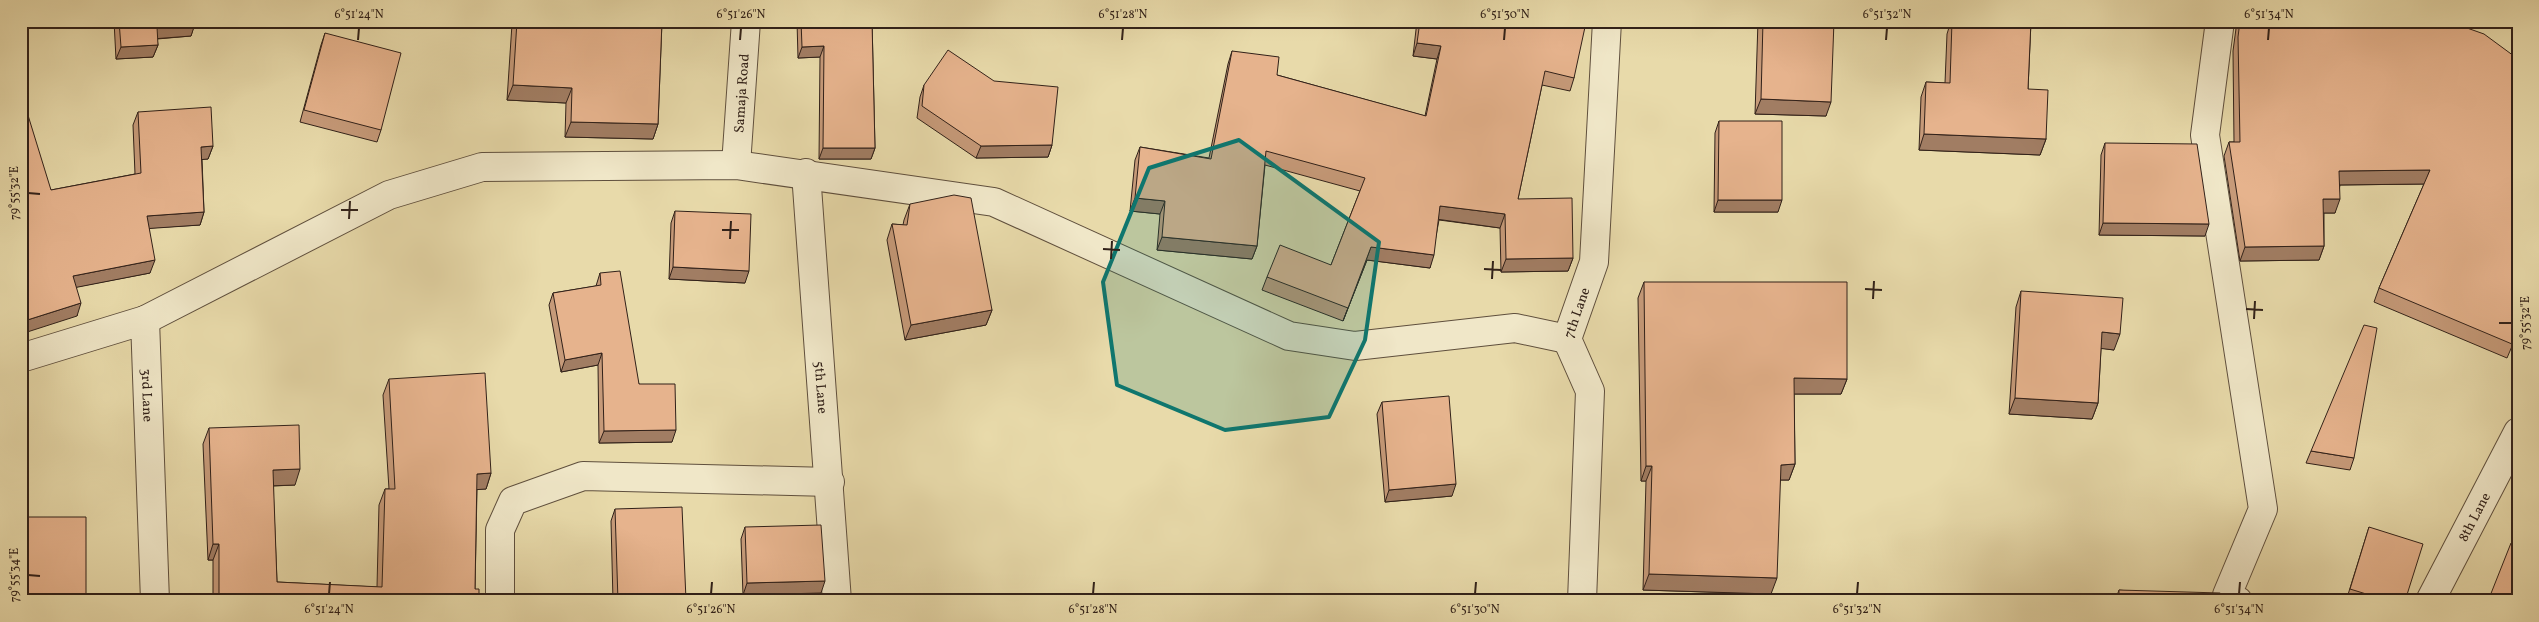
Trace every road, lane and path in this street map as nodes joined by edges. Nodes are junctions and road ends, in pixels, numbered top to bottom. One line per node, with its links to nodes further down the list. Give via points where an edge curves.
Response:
1 (746, 21): 4 (street, Samaja Road)
2 (1607, 21): 7 (street, 7th Lane, via 1594,262)
3 (2220, 21): 15 (street, via 2205,135 2263,509 2227,595)
4 (736, 165): 5 (street); 6 (street, via 482,167 389,194)
5 (806, 173): 7 (street, via 994,202 1289,336 1355,346 1514,328); 10 (street, 5th Lane)
6 (145, 320): 8 (street); 11 (street, 3rd Lane)
7 (1567, 339): 14 (street, 7th Lane, via 1590,392)
8 (21, 358)
9 (2518, 432): 16 (street, 8th Lane)
10 (830, 482): 12 (street, via 583,476 512,501 500,530); 13 (street, 5th Lane)
11 (155, 601)
12 (500, 601)
13 (837, 601)
14 (1582, 601)
15 (2238, 601)
16 (2430, 601)

